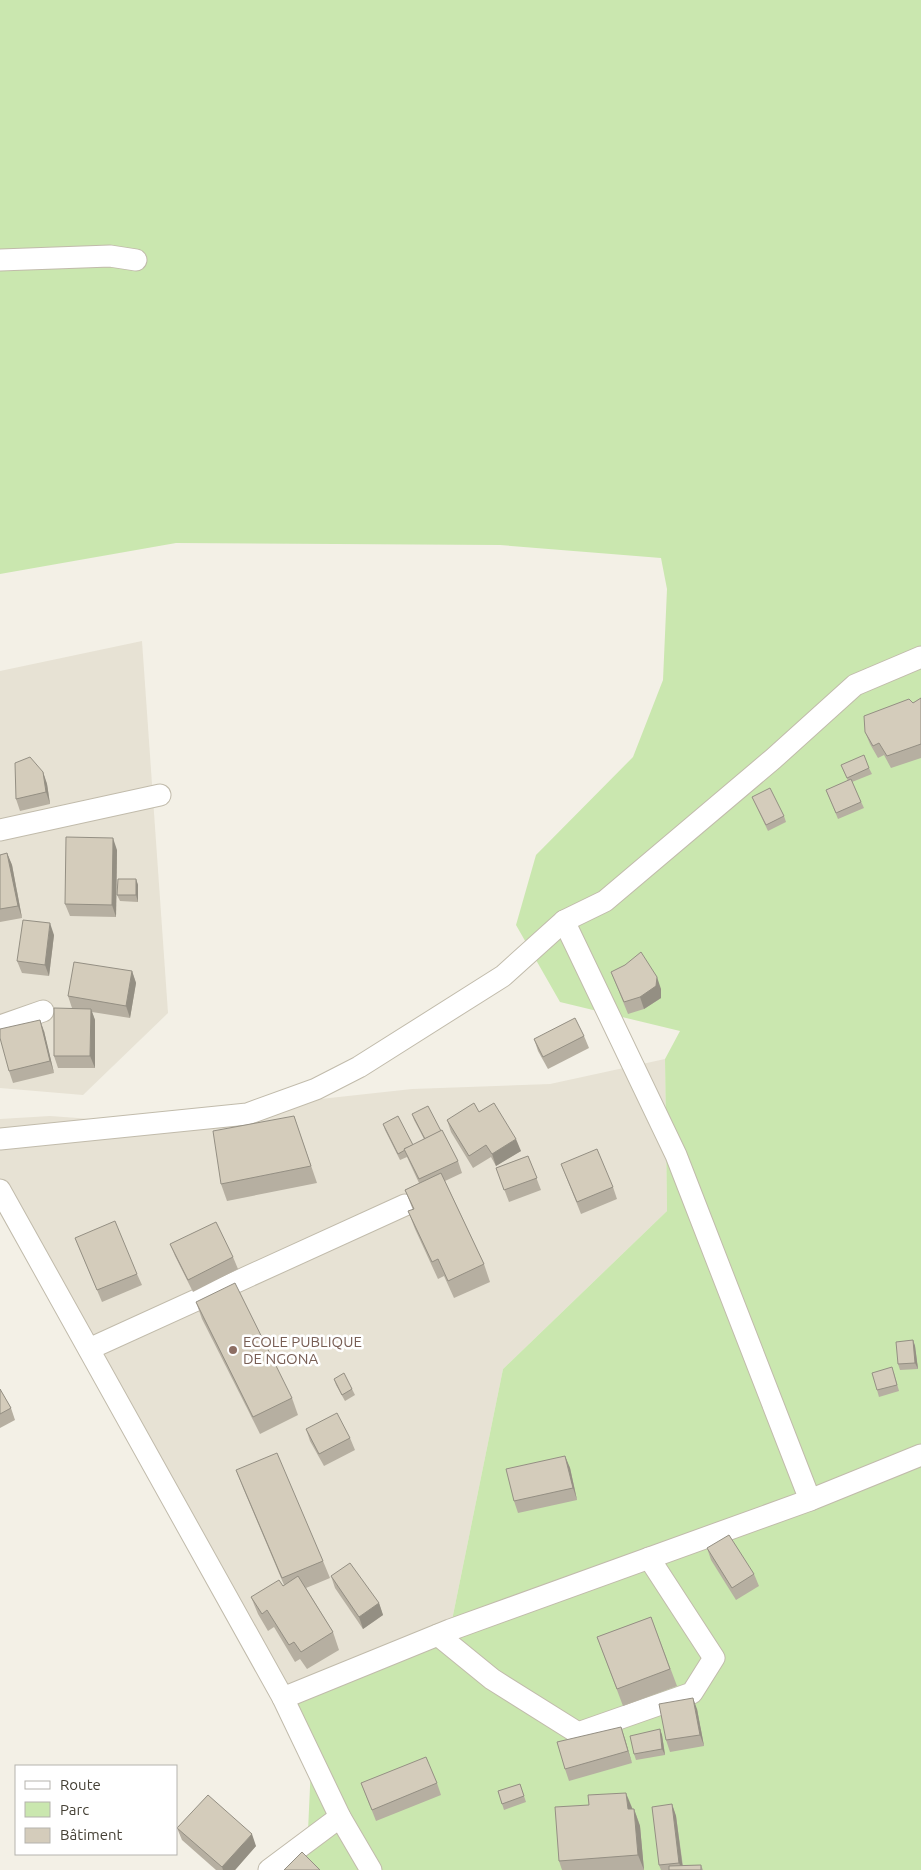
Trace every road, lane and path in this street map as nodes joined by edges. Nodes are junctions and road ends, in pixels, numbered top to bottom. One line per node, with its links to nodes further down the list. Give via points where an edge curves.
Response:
1 (0, 260): 2 (street, via 110,256)
2 (136, 260)
3 (921, 657): 6 (street, via 855,684 773,759 606,901)
4 (160, 795): 5 (street)
5 (0, 830)
6 (564, 921): 9 (street, via 503,976 360,1067 316,1089 248,1114); 14 (street, via 676,1155)
7 (43, 1011): 8 (street)
8 (0, 1026)
9 (0, 1139)
10 (0, 1190): 12 (street)
11 (405, 1205): 12 (street)
12 (89, 1349): 17 (street)
13 (921, 1455): 14 (street)
14 (810, 1500): 15 (street)
15 (649, 1558): 16 (street); 16 (street, via 714,1658 692,1693 578,1733 492,1679)
16 (438, 1635): 17 (street)
17 (283, 1698): 18 (street)
18 (340, 1817): 19 (street); 20 (street)
19 (269, 1870)
20 (371, 1870)

